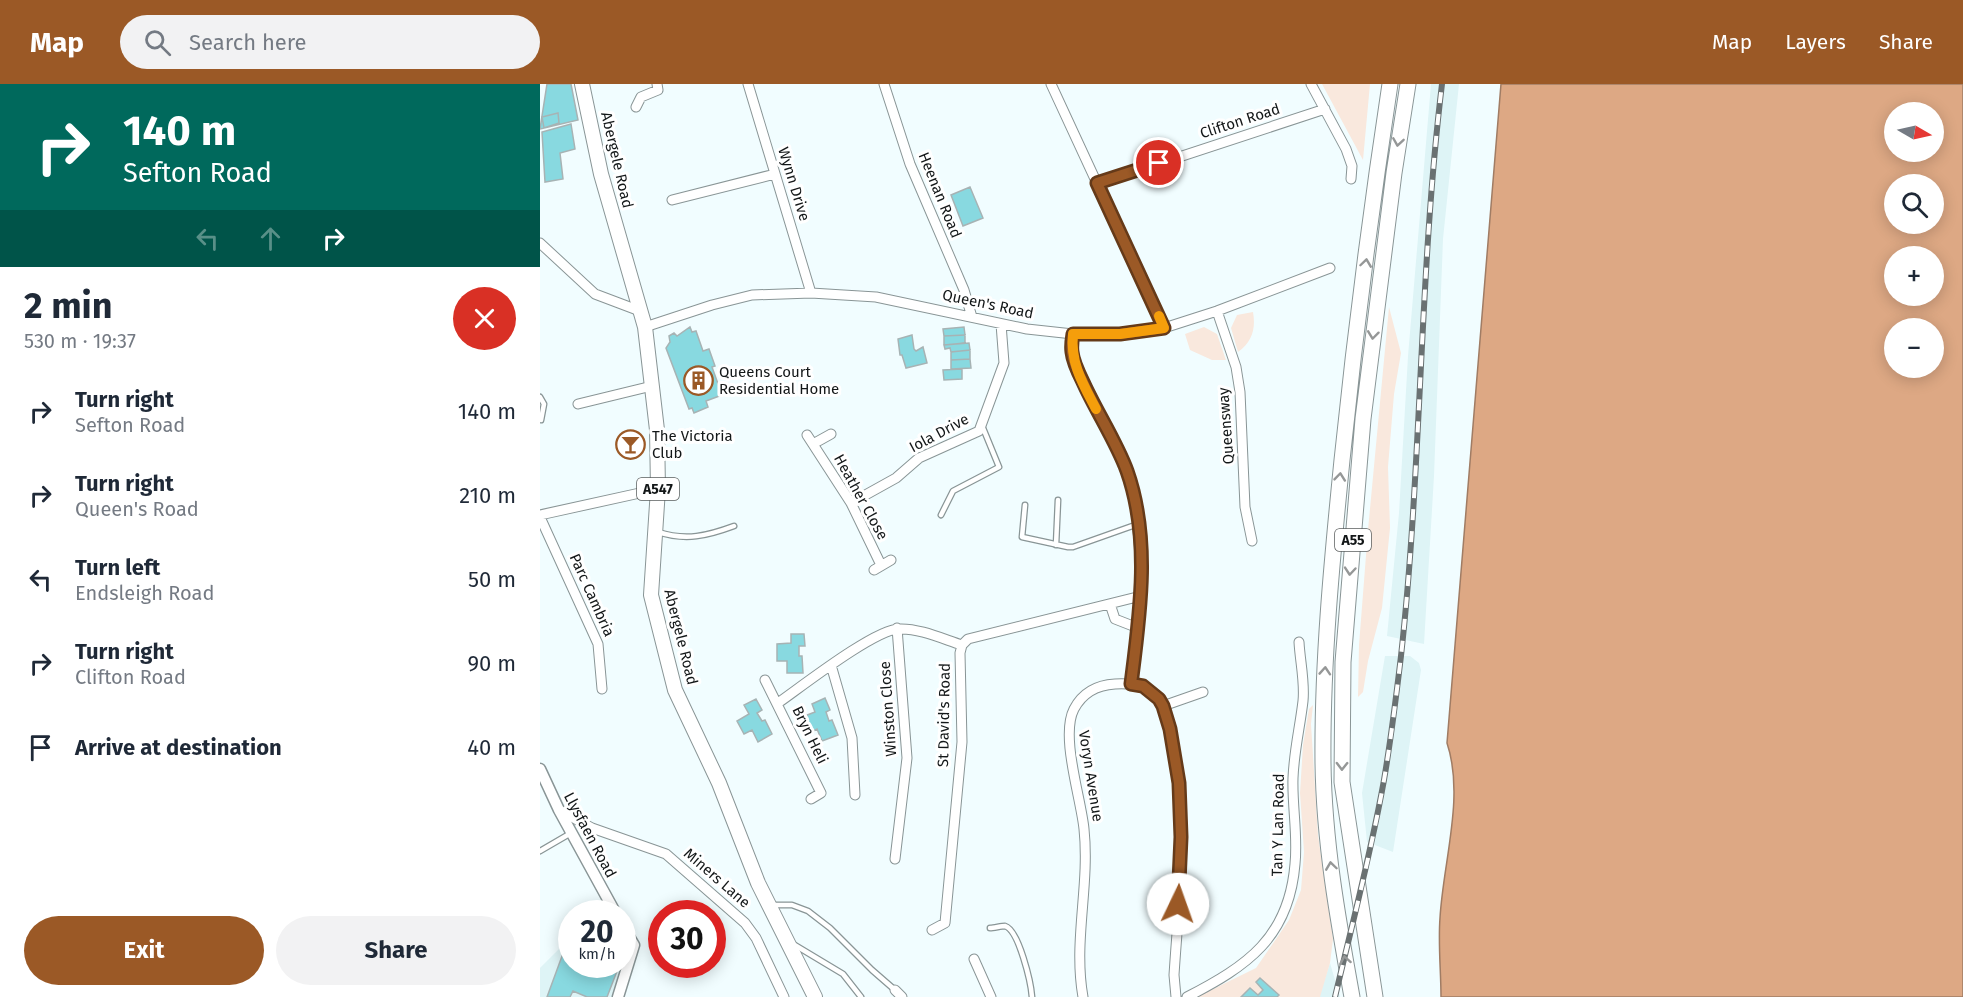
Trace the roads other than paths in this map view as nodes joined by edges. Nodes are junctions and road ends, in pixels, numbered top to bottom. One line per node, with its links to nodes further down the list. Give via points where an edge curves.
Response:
1 (582, 84): 20 (main road, Abergele Road / A547, via 601,174)
2 (657, 84): 9 (street, via 658,90 641,97)
3 (748, 84): 11 (street, Wynn Drive)
4 (884, 84): 22 (street, Heenan Road, via 910,164)
5 (1051, 84): 13 (street)
6 (1311, 84): 10 (street)
7 (1390, 84): 84 (highway, A55, one-way to 7, via 1328,849 1324,682 1353,351)
8 (1408, 84): 85 (highway, A55, one-way to 85, via 1363,419 1343,662 1342,782)
9 (636, 106)
10 (1325, 109): 12 (street, via 1352,166); 13 (street, Clifton Road)
11 (775, 174): 14 (street); 19 (street, Wynn Drive)
12 (1351, 179)
13 (1097, 183): 25 (street)
14 (672, 200)
15 (540, 243): 20 (street, via 595,294)
16 (1330, 268): 17 (street, Queen's Road)
17 (1320, 272): 18 (street); 21 (street, Queen's Road)
18 (1324, 283)
19 (811, 293): 22 (street, Queen's Road, via 876,297); 24 (street, Queen's Road, via 752,295)
20 (640, 311): 24 (main road, Abergele Road / A547)
21 (1217, 311): 25 (street, Queen's Road); 44 (street, Queensway, via 1240,392 1245,507)
22 (972, 317): 23 (street, Queen's Road)
23 (1001, 324): 26 (street, Queen's Road); 31 (street, Iola Drive, via 1004,363)
24 (645, 327): 27 (main road, Abergele Road / A547)
25 (1164, 328): 26 (street, Queen's Road, via 1120,334)
26 (1073, 334): 41 (street, via 1074,361 1127,469)
27 (652, 386): 29 (street); 35 (main road, Abergele Road / A547)
28 (540, 397): 30 (lane, via 544,404)
29 (578, 404)
30 (541, 420)
31 (981, 425): 37 (street, Iola Drive, via 980,431 919,458 896,478); 39 (lane, via 999,467 953,491)
32 (831, 434): 34 (street, Heather Close)
33 (807, 435): 34 (street, Heather Close)
34 (813, 444): 37 (street, Heather Close)
35 (658, 489): 40 (street); 43 (main road, Abergele Road / A547)
36 (1058, 500): 45 (lane)
37 (851, 503): 46 (street, Heather Close, via 877,567)
38 (1025, 505): 45 (lane, via 1022,537)
39 (941, 515)
40 (540, 516): 56 (street, Parc Cambria, via 598,644)
41 (1138, 524): 45 (lane, via 1073,547); 47 (street)
42 (734, 526): 43 (lane, via 688,538)
43 (655, 531): 68 (main road, Abergele Road / A547, via 651,595 675,690 719,783)
44 (1252, 541)
45 (1056, 545)
46 (891, 560)
47 (1142, 596): 48 (street, St David's Road); 50 (street)
48 (1110, 604): 50 (street, via 1114,618); 52 (street, St David's Road, via 968,639)
49 (897, 628): 52 (street); 53 (street); 66 (street, Winston Close, via 907,758)
50 (1138, 628): 55 (street)
51 (1299, 642): 83 (street, Tan Y Lan Road, via 1303,699 1293,780 1296,864 1291,892 1281,919 1247,962)
52 (962, 645): 70 (street, St David's Road, via 962,742 945,923)
53 (831, 665): 58 (street); 61 (street, via 852,738)
54 (765, 680): 58 (street, Bryn Heli)
55 (1131, 684): 59 (street, via 1143,686); 81 (street, Voryn Avenue, via 1103,686 1081,697 1069,724 1084,829 1079,938)
56 (602, 689)
57 (1203, 692): 59 (street)
58 (778, 704): 62 (street, Bryn Heli, via 821,793)
59 (1163, 706): 82 (street, via 1179,783)
60 (540, 769): 63 (street, Llysfaen Road)
61 (855, 795)
62 (811, 799)
63 (559, 810): 64 (street, Llysfaen Road); 76 (street, Miners Lane, via 592,828 666,854 745,923)
64 (571, 833): 65 (lane); 67 (street, Llysfaen Road)
65 (540, 851)
66 (895, 859)
67 (608, 900)
68 (768, 905): 71 (main road, Abergele Road / A547); 74 (lane, via 792,905 808,911)
69 (990, 928): 80 (lane, via 1004,926 1011,930 1027,969)
70 (932, 930)
71 (788, 941): 77 (main road, Abergele Road / A547); 78 (lane, via 843,974)
72 (974, 959): 79 (street)
73 (624, 978): 75 (street)
74 (899, 993)
75 (618, 997)
76 (784, 997)
77 (815, 997)
78 (861, 997)
79 (991, 997)
80 (1032, 997)
81 (1083, 997)
82 (1176, 997)
83 (1187, 997)
84 (1352, 997)
85 (1375, 997)

